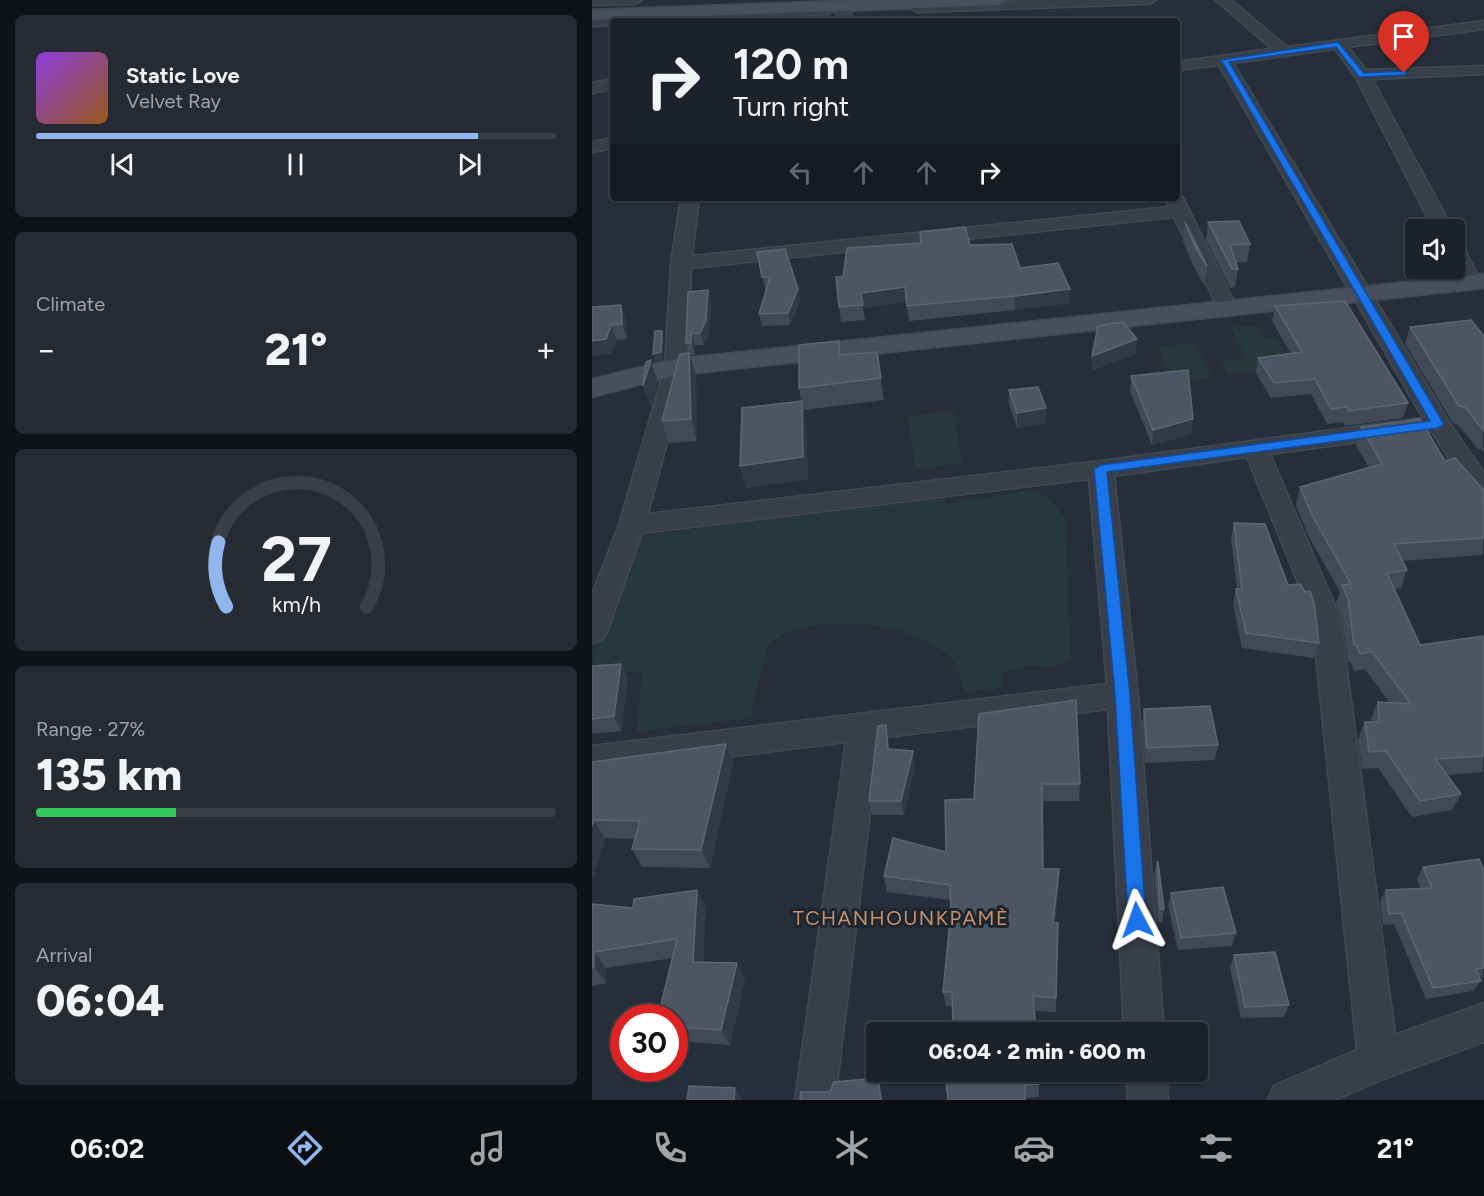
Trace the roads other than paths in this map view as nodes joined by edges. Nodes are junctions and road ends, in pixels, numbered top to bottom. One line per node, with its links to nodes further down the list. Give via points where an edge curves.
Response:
1 (635, 0): 6 (street)
2 (778, 0): 8 (street)
3 (999, 0): 9 (street)
4 (1149, 0): 7 (street, via 1080,8)
5 (1223, 0): 17 (street)
6 (592, 1)
7 (958, 6): 10 (street); 12 (street)
8 (592, 8)
9 (592, 15)
10 (845, 16): 11 (street)
11 (732, 18)
12 (968, 18)
13 (610, 21): 14 (street)
14 (592, 22)
15 (1483, 25): 16 (street)
16 (1338, 44): 17 (street); 22 (street)
17 (1284, 52): 18 (street)
18 (1224, 60): 19 (street); 34 (street)
19 (1180, 66)
20 (1468, 70): 21 (street); 22 (street); 24 (street)
21 (1483, 70)
22 (1362, 75): 30 (street)
23 (610, 85): 25 (street)
24 (1478, 85)
25 (592, 88)
26 (610, 144): 27 (street)
27 (592, 147)
28 (690, 201): 31 (street)
29 (1177, 204): 31 (street); 35 (street)
30 (1438, 219)
31 (681, 263): 36 (street)
32 (1465, 264): 33 (street)
33 (1478, 282): 34 (street)
34 (1364, 295): 35 (street); 38 (street)
35 (1227, 308): 36 (street)
36 (676, 367): 37 (street); 42 (street)
37 (592, 388)
38 (1438, 424): 39 (street); 41 (street)
39 (1255, 447): 40 (street); 49 (street, via 1326,617)
40 (1101, 469): 42 (street); 44 (street)
41 (1483, 493)
42 (632, 525): 43 (street)
43 (592, 632)
44 (1123, 695): 45 (street); 47 (street)
45 (864, 728): 46 (street); 51 (street)
46 (592, 760)
47 (1143, 1022)
48 (1483, 1022): 49 (street)
49 (1378, 1061): 53 (street)
50 (1147, 1082): 52 (street)
51 (815, 1100)
52 (1148, 1100)
53 (1288, 1100)

